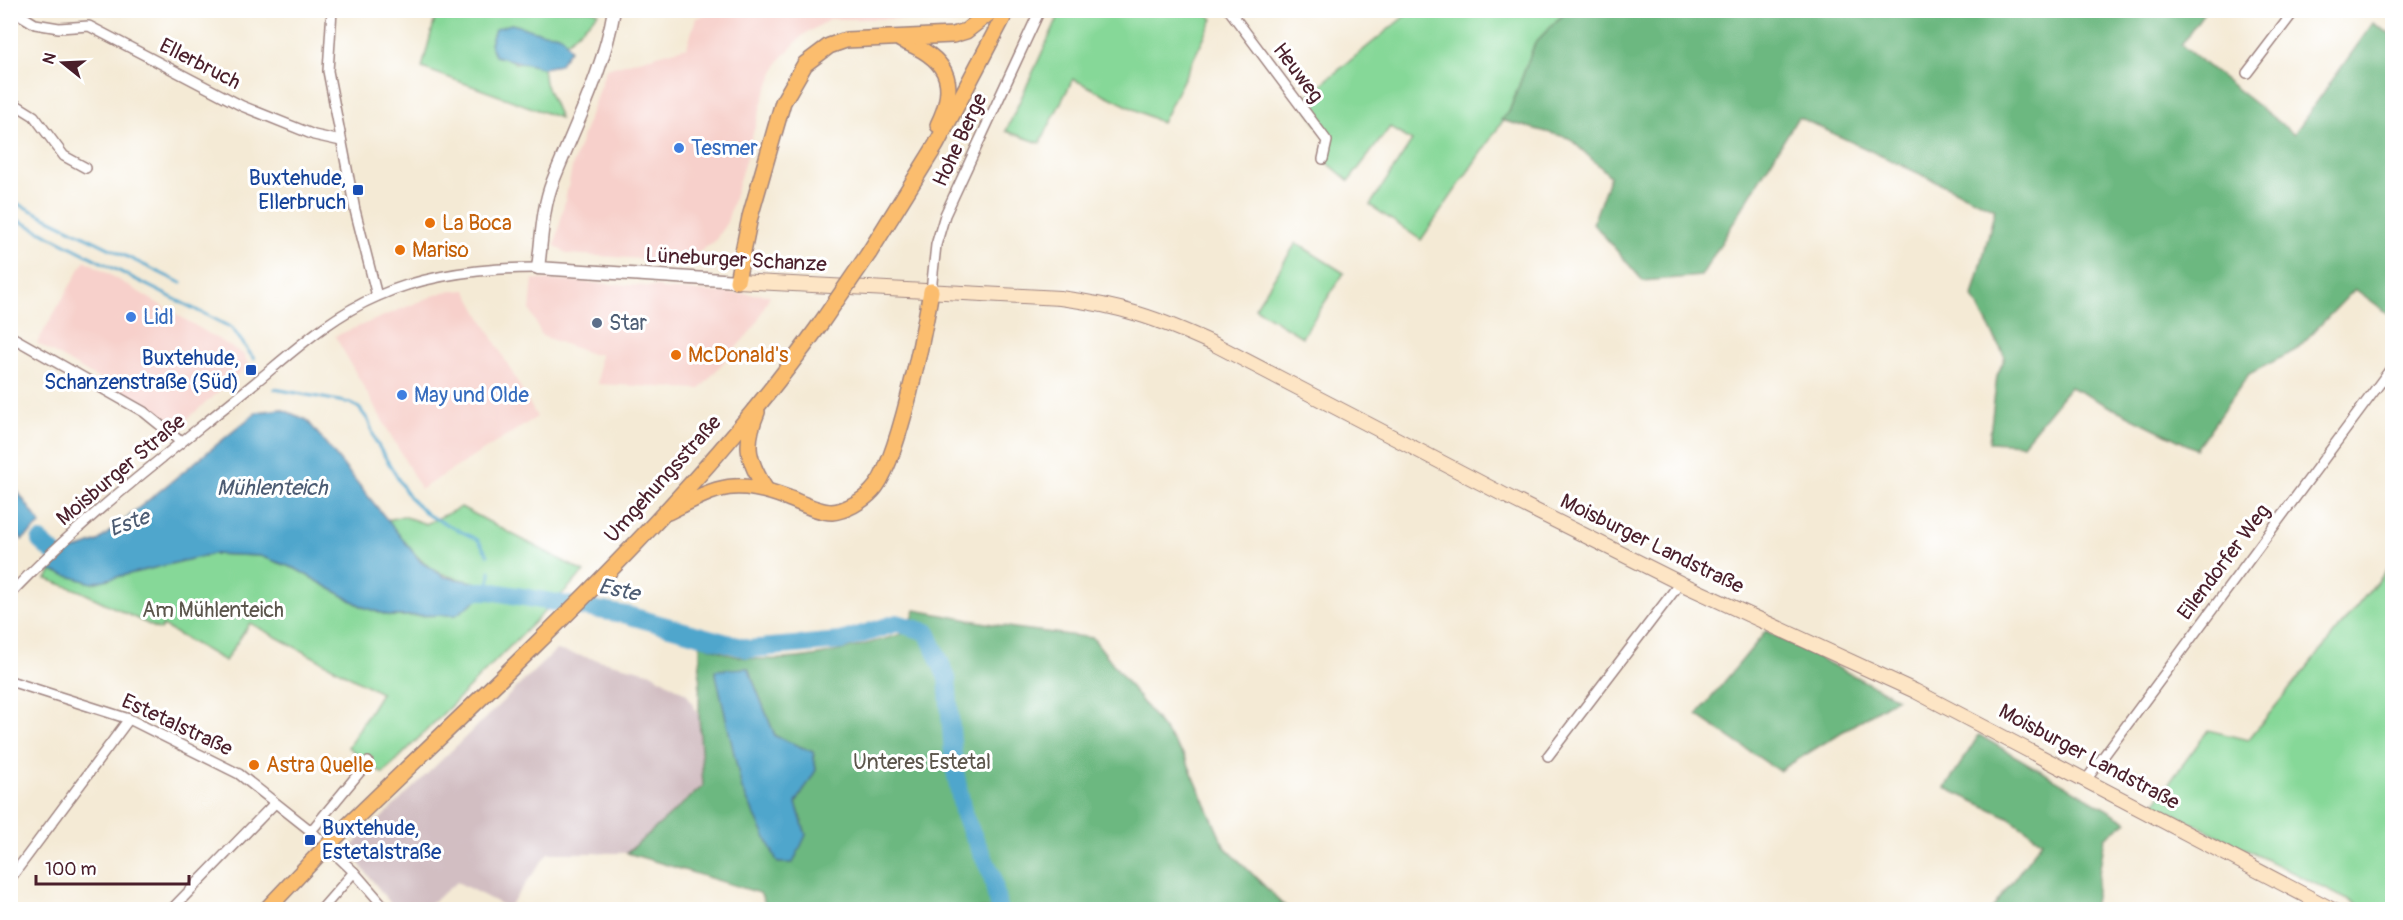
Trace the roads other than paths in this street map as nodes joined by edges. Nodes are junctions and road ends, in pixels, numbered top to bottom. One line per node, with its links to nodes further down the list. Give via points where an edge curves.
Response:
1 (12, 10): 12 (street, Ellerbruch, via 35,24 59,28 89,26 242,106 314,135)
2 (332, 10): 12 (street, via 328,71)
3 (614, 10): 16 (street, via 603,55 553,180)
4 (993, 10): 9 (main road, via 984,20 960,33)
5 (1007, 10): 15 (main road, Umgehungsstraße, via 970,85)
6 (1041, 10): 18 (street, Hohe Berge, via 945,214 936,245)
7 (1229, 10): 13 (street, Heuweg, via 1327,141)
8 (2295, 10): 10 (street)
9 (898, 39): 15 (main road, via 931,54 948,87 941,119); 17 (main road, via 846,40 829,46 812,57 796,78 783,102 763,169)
10 (2247, 73)
11 (10, 101): 14 (street, via 34,116 64,156)
12 (341, 141): 19 (street)
13 (1323, 159)
14 (86, 168)
15 (901, 203): 22 (main road, Umgehungsstraße, bridge, via 821,323)
16 (538, 268): 17 (street, Lüneburger Schanze); 19 (street, Lüneburger Schanze, via 498,268 436,278)
17 (737, 281): 18 (main road, Lüneburger Schanze)
18 (931, 291): 24 (main road, via 905,408 890,459 873,490 854,504 832,512); 26 (main road, Moisburger Landstraße, via 1104,304 1164,321)
19 (377, 296): 23 (street, Moisburger Straße, via 330,323)
20 (10, 336): 23 (street, via 144,412)
21 (2392, 367): 32 (street, Eilendorfer Weg)
22 (762, 401): 24 (main road, via 748,444 751,464); 25 (main road, Umgehungsstraße)
23 (180, 442): 27 (street, Moisburger Straße)
24 (766, 490): 25 (main road, via 732,485 711,490)
25 (662, 515): 38 (main road, Umgehungsstraße, bridge)
26 (1680, 583): 30 (street); 32 (main road, Moisburger Landstraße, via 1916,691)
27 (10, 594)
28 (10, 681): 29 (street, Estetalstraße)
29 (129, 718): 33 (street, Estetalstraße, via 238,774); 36 (street)
30 (1548, 756)
31 (368, 762): 34 (street)
32 (2086, 780): 41 (main road, Moisburger Landstraße)
33 (274, 804): 34 (street, Estetalstraße); 37 (street)
34 (311, 831): 35 (street, Estetalstraße)
35 (354, 872): 39 (street); 40 (street, Estetalstraße)
36 (10, 879)
37 (171, 909)
38 (266, 909)
39 (321, 909)
40 (387, 909)
41 (2332, 909)

